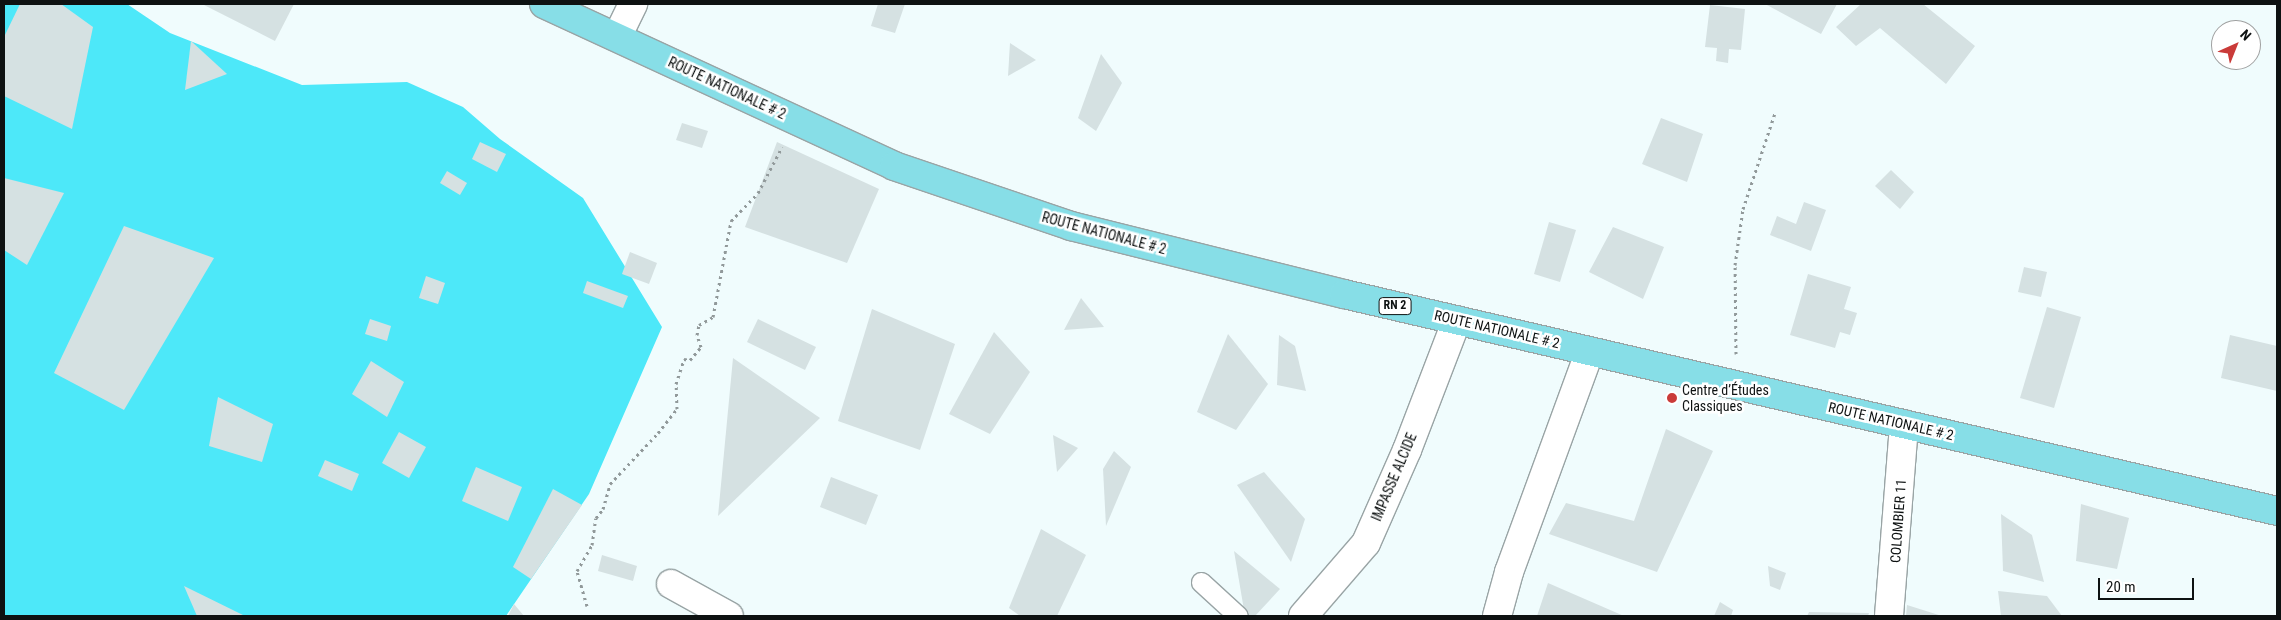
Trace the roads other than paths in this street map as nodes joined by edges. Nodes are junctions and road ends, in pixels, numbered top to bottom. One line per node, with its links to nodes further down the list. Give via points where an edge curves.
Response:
1 (544, 4): 3 (main road, ROUTE NATIONALE # 2 / RN 2)
2 (633, 4): 3 (street)
3 (617, 37): 4 (main road, ROUTE NATIONALE # 2 / RN 2, via 894,166 1071,226)
4 (1457, 320): 5 (main road, ROUTE NATIONALE # 2 / RN 2); 12 (street, IMPASSE ALCIDE, via 1407,450 1366,543)
5 (1590, 351): 6 (main road, ROUTE NATIONALE # 2 / RN 2); 13 (street, via 1509,572)
6 (1904, 425): 7 (main road, ROUTE NATIONALE # 2 / RN 2); 14 (street, COLOMBIER 11)
7 (2277, 511)
8 (1201, 582): 11 (lane)
9 (671, 584): 10 (street)
10 (730, 616)
11 (1238, 616)
12 (1302, 616)
13 (1497, 616)
14 (1889, 616)

